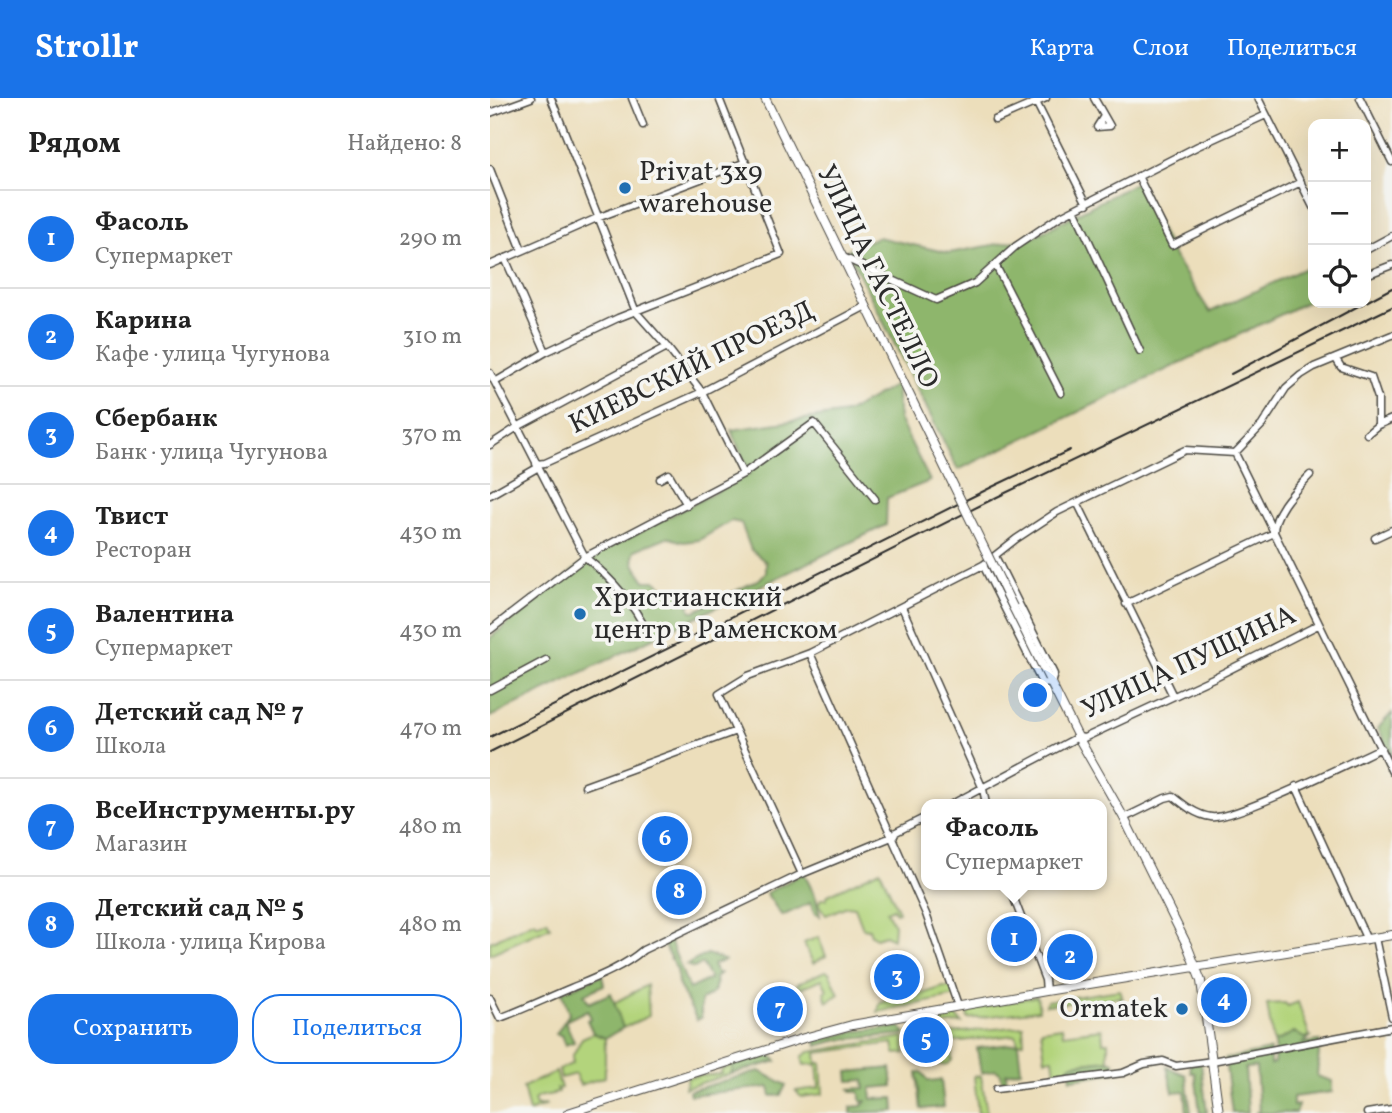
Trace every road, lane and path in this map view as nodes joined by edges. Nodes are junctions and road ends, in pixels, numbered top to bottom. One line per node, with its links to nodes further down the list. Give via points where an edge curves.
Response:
1 (531, 98): 11 (street)
2 (551, 98): 24 (street)
3 (632, 98): 15 (street)
4 (719, 98): 16 (street)
5 (765, 98): 28 (main road, УЛИЦА ГАСТЕЛЛО)
6 (1046, 98): 10 (street)
7 (1094, 98): 13 (street)
8 (1258, 98): 12 (street)
9 (1360, 98): 17 (street)
10 (1036, 102): 14 (street); 22 (street)
11 (490, 113)
12 (1266, 115): 19 (street); 20 (street)
13 (1104, 116)
14 (995, 120)
15 (643, 125)
16 (746, 162): 24 (street); 35 (street, via 781,254)
17 (1392, 162)
18 (490, 169): 27 (street)
19 (1138, 176): 20 (street, via 1172,245); 22 (street)
20 (1301, 182): 21 (street)
21 (1308, 197)
22 (1087, 204): 23 (street)
23 (1075, 211): 32 (street, via 1017,246); 38 (street)
24 (597, 218): 27 (street); 35 (street)
25 (1392, 236): 26 (street)
26 (1371, 247)
27 (522, 250): 29 (street)
28 (843, 257): 32 (street, via 936,300 975,283); 34 (main road, УЛИЦА ГАСТЕЛЛО)
29 (505, 258): 30 (street); 39 (street)
30 (490, 265)
31 (1392, 265): 33 (street)
32 (996, 267): 44 (street)
33 (1371, 273)
34 (866, 306): 43 (street, КИЕВСКИЙ ПРОЕЗД); 72 (main road, УЛИЦА ГАСТЕЛЛО, bridge)
35 (636, 312): 37 (street); 39 (street)
36 (1392, 335): 40 (street)
37 (667, 347): 43 (street); 47 (street)
38 (1140, 351)
39 (546, 352): 42 (street)
40 (1336, 359): 46 (street, via 1341,367 1371,377 1378,398); 50 (street, via 1314,367 1286,388 1262,425)
41 (490, 373): 42 (street)
42 (495, 382): 47 (street)
43 (702, 392): 51 (street, КИЕВСКИЙ ПРОЕЗД); 52 (street)
44 (1061, 393)
45 (1392, 419): 46 (street)
46 (1378, 425): 48 (street)
47 (519, 426): 49 (street); 51 (street)
48 (1367, 433)
49 (490, 445)
50 (1235, 453): 57 (street, via 1185,450); 60 (street)
51 (536, 466): 55 (street, КИЕВСКИЙ ПРОЕЗД); 63 (street)
52 (743, 474): 56 (street, via 814,423); 58 (street)
53 (1310, 475): 60 (street, via 1289,496)
54 (660, 479): 58 (street, via 669,474)
55 (490, 495)
56 (875, 499)
57 (1078, 504): 62 (street, via 1057,512); 65 (street)
58 (687, 505): 63 (street)
59 (1392, 530): 61 (street)
60 (1274, 533): 65 (street); 67 (street)
61 (1376, 538)
62 (995, 556): 64 (street); 72 (street, via 1054,674)
63 (585, 557): 68 (street); 69 (street, via 638,612)
64 (983, 565): 66 (street); 72 (street, via 1042,683)
65 (1126, 604): 74 (street)
66 (902, 607): 70 (street); 81 (street)
67 (1318, 625): 74 (street, УЛИЦА ПУЩИНА); 77 (street)
68 (490, 630)
69 (647, 632)
70 (810, 653): 75 (street, via 748,676 719,694); 86 (street)
71 (546, 660): 73 (street)
72 (1051, 684): 76 (main road, УЛИЦА ГАСТЕЛЛО)
73 (490, 690)
74 (1173, 696): 76 (street, УЛИЦА ПУЩИНА)
75 (736, 731): 79 (street); 87 (street)
76 (1078, 737): 81 (street, УЛИЦА ПУЩИНА); 84 (main road, УЛИЦА ГАСТЕЛЛО)
77 (1381, 748): 78 (street); 80 (street)
78 (1392, 772)
79 (585, 786)
80 (1296, 786): 84 (street, via 1221,817 1199,814 1173,796); 90 (street)
81 (983, 789): 82 (street, УЛИЦА ПУЩИНА); 83 (street)
82 (962, 799)
83 (985, 799)
84 (1124, 818): 91 (main road, УЛИЦА ГАСТЕЛЛО)
85 (921, 820): 86 (street)
86 (894, 836): 87 (street); 94 (street)
87 (803, 874): 93 (street, via 525,1009 500,1018)
88 (1012, 890): 92 (street)
89 (1392, 935): 90 (main road)
90 (1371, 939): 91 (main road); 95 (street)
91 (1196, 967): 92 (main road); 97 (main road, УЛИЦА ГАСТЕЛЛО)
92 (1046, 991): 94 (main road)
93 (490, 998)
94 (958, 1006): 100 (main road, via 803,1038)
95 (1392, 1017)
96 (1392, 1027): 97 (street)
97 (1212, 1061): 98 (street, via 1176,1066 1163,1061 1123,1073); 101 (main road, УЛИЦА ГАСТЕЛЛО)
98 (996, 1089)
99 (1392, 1109): 102 (street)
100 (568, 1113)
101 (1219, 1113)
102 (1367, 1113)

